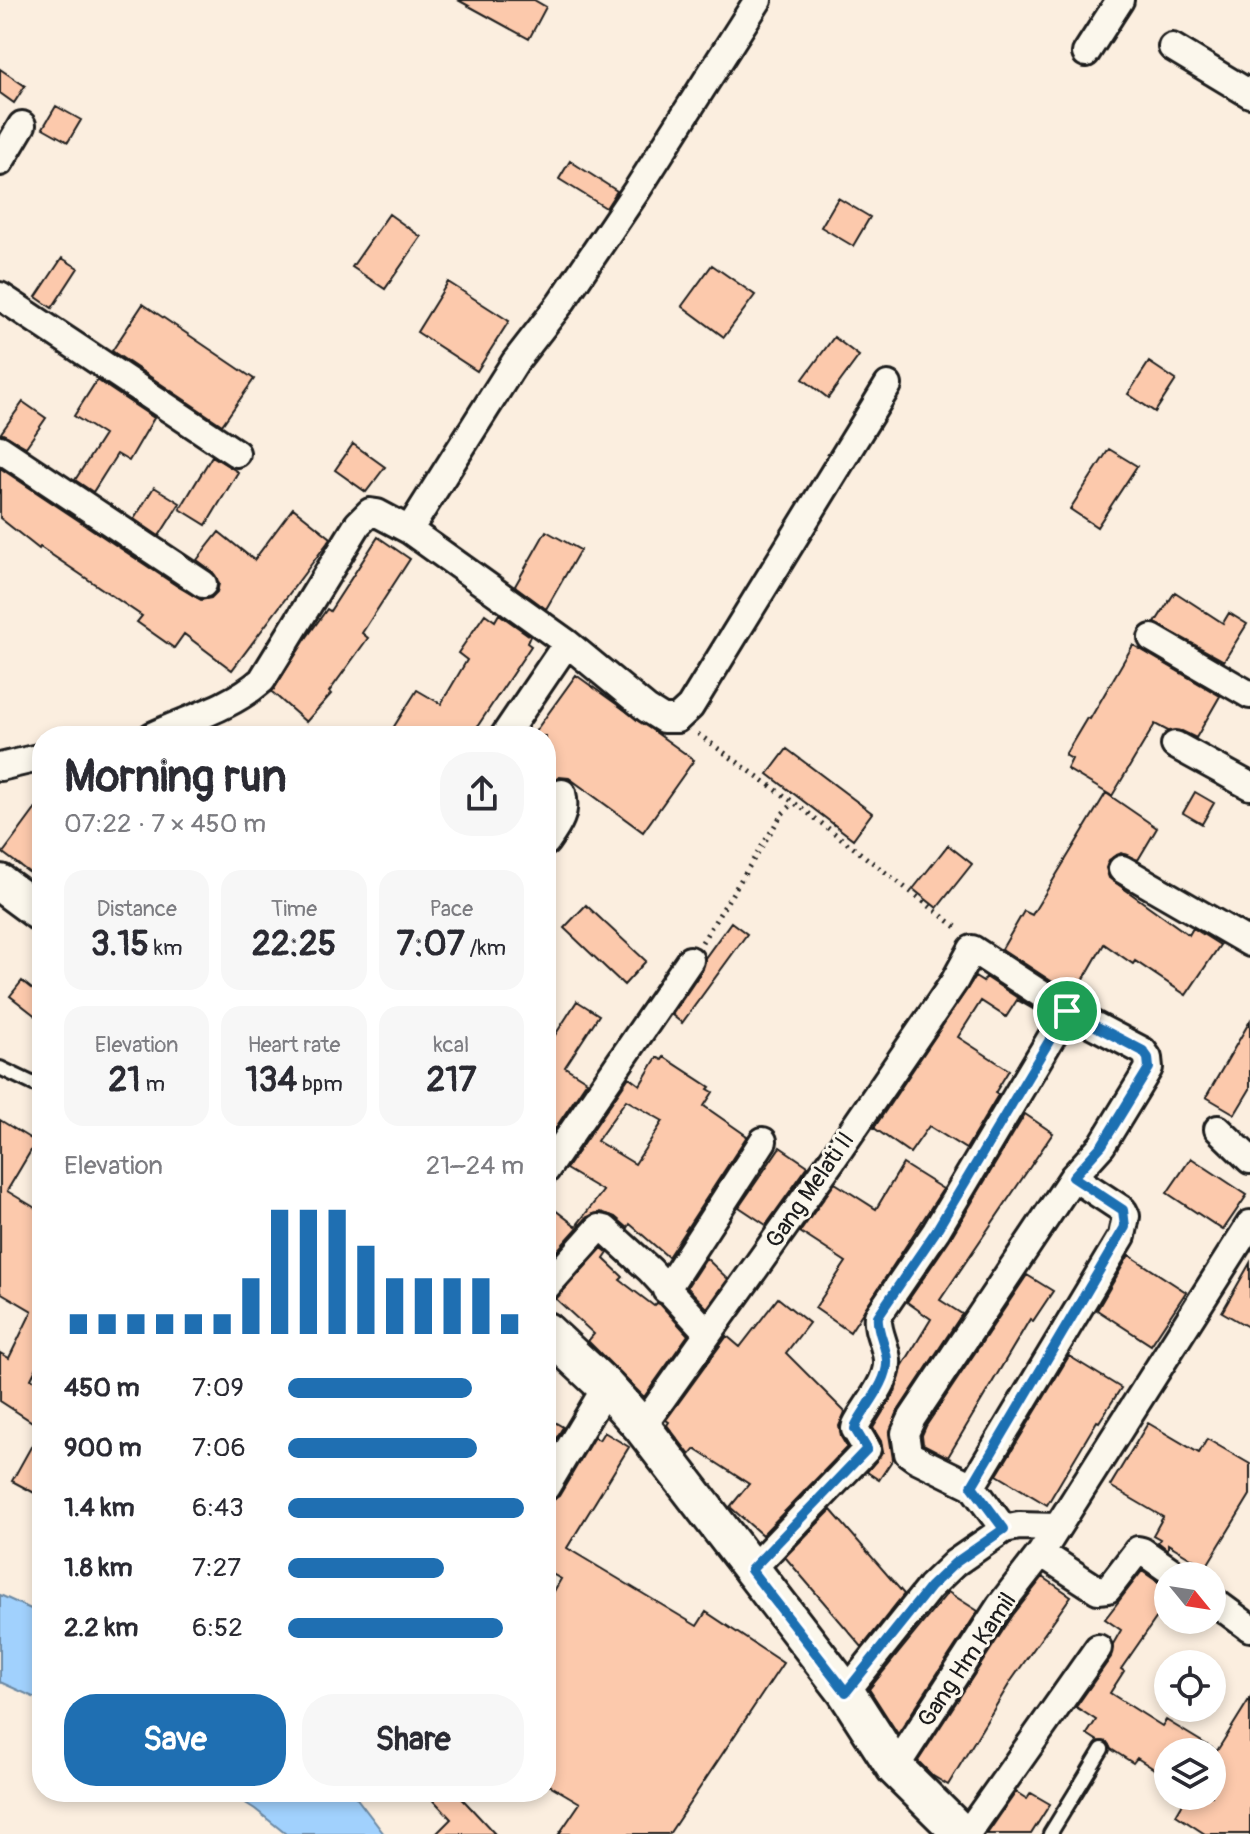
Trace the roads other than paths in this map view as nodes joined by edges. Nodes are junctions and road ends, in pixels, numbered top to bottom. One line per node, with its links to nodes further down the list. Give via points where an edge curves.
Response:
1 (758, 0): 12 (street)
2 (1120, 0): 4 (street)
3 (1172, 47): 5 (street)
4 (1086, 53)
5 (1250, 94)
6 (22, 125): 7 (street)
7 (0, 162)
8 (0, 296): 11 (street)
9 (888, 385): 15 (street, via 690,707 677,719 663,719 647,709)
10 (0, 449): 13 (street)
11 (236, 453)
12 (409, 530): 15 (street); 17 (street, via 370,512 262,680 244,696)
13 (203, 584)
14 (1152, 638): 16 (street)
15 (567, 643): 18 (street)
16 (1250, 695)
17 (176, 726)
18 (511, 726)
19 (1175, 745): 22 (street)
20 (32, 759): 21 (street)
21 (0, 767)
22 (1250, 786)
23 (562, 793): 24 (street, via 565,806)
24 (556, 828)
25 (1122, 869): 28 (street)
26 (0, 883): 27 (street)
27 (32, 907)
28 (1250, 943)
29 (690, 960): 35 (street)
30 (1067, 1011): 37 (street, via 1143,1051 1149,1068 1102,1145); 41 (street, Gang Melati II, via 972,949 841,1147); 51 (street, via 936,1231 878,1316 888,1365 855,1429 867,1449)
31 (0, 1068): 32 (lane)
32 (32, 1083)
33 (1218, 1129): 36 (street)
34 (763, 1141): 40 (street)
35 (556, 1155)
36 (1250, 1160)
37 (1073, 1177): 46 (street, via 1123,1210 1125,1227); 46 (street, via 905,1433 906,1447 915,1458)
38 (1250, 1224): 47 (street, Gang Hm Kamil)
39 (556, 1276): 40 (street, via 599,1228 612,1234)
40 (666, 1290): 41 (street)
41 (708, 1333): 44 (street, Gang Melati II)
42 (556, 1340): 43 (street)
43 (606, 1387): 44 (street); 45 (street)
44 (642, 1427): 51 (street)
45 (556, 1470)
46 (972, 1486): 48 (street)
47 (1056, 1527): 48 (street); 49 (street, Gang Hm Kamil)
48 (1004, 1529): 55 (street, via 930,1587)
49 (1041, 1553): 50 (street, via 1098,1590 1108,1589 1138,1550); 57 (street, Gang Hm Kamil, via 1000,1606)
50 (1158, 1562)
51 (751, 1570): 55 (street)
52 (1226, 1610): 53 (street)
53 (1250, 1628)
54 (1098, 1648): 58 (street)
55 (846, 1692): 57 (street)
56 (1102, 1749): 59 (lane)
57 (895, 1768): 58 (street)
58 (964, 1834)
59 (1050, 1834)

